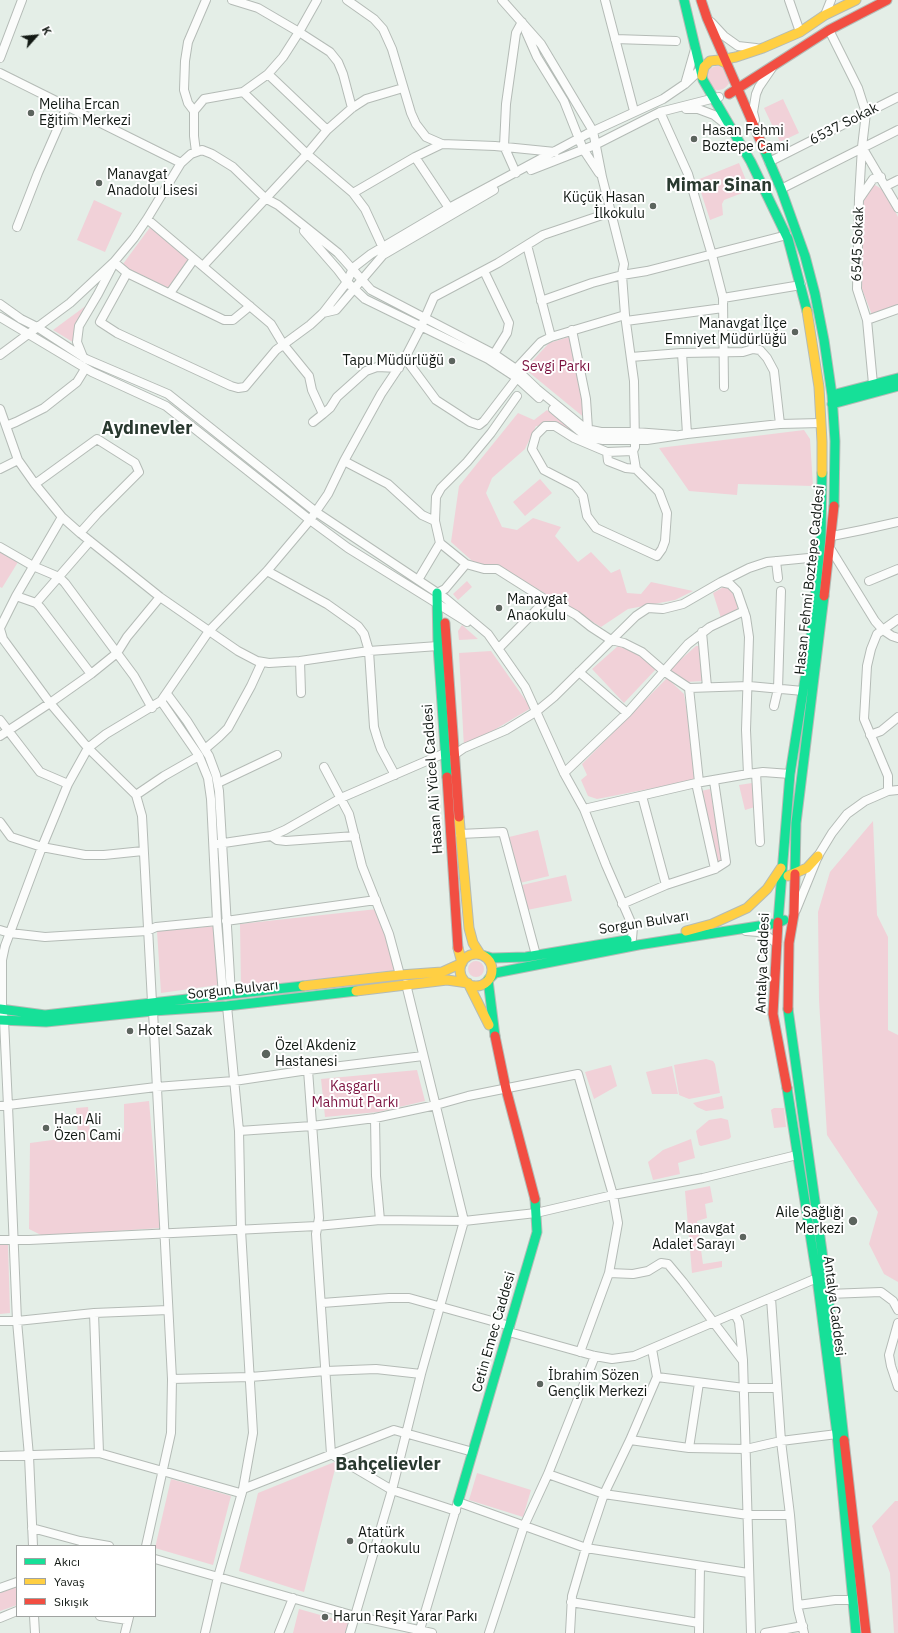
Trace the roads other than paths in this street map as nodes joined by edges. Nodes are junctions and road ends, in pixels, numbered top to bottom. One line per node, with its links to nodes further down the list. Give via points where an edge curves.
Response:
1 (22, 0): 24 (street)
2 (206, 0): 41 (street, via 188,42 185,60 184,90)
3 (232, 0): 18 (street, via 258,8)
4 (317, 0): 18 (street)
5 (347, 0): 32 (street, via 374,19 383,29)
6 (502, 0): 16 (street)
7 (605, 0): 20 (street)
8 (684, 0): 22 (main road, Hasan Fehmi Boztepe Caddesi)
9 (701, 0): 15 (main road, Hasan Fehmi Boztepe Caddesi)
10 (789, 0): 19 (street)
11 (831, 0): 14 (street)
12 (856, 0): 14 (main road)
13 (887, 0): 17 (main road)
14 (825, 15): 19 (main road)
15 (707, 18): 23 (street, via 738,46); 25 (main road, Hasan Fehmi Boztepe Caddesi)
16 (522, 22): 49 (street, via 541,44); 50 (street, via 537,57 564,101); 53 (street, via 516,33 506,104)
17 (829, 30): 26 (main road); 44 (street, 6545 Sokak, via 858,88)
18 (299, 32): 30 (street, via 284,57); 39 (street, via 330,52 338,62)
19 (800, 32): 23 (main road)
20 (615, 39): 21 (street); 42 (street)
21 (676, 40)
22 (695, 48): 27 (main road, Hasan Fehmi Boztepe Caddesi); 31 (street)
23 (763, 48): 25 (main road)
24 (0, 58)
25 (722, 59): 27 (main road, via 715,60); 28 (main road, Hasan Fehmi Boztepe Caddesi)
26 (774, 64): 33 (main road); 46 (street, via 756,94)
27 (703, 70): 31 (street); 36 (main road, Hasan Fehmi Boztepe Caddesi)
28 (732, 72): 33 (main road, Hasan Fehmi Boztepe Caddesi); 35 (main road, via 734,85)
29 (0, 73): 38 (street)
30 (268, 74): 34 (street); 47 (street)
31 (684, 84): 42 (street, via 663,99)
32 (404, 88): 39 (street, via 366,99); 51 (street, via 411,113 421,131 426,137)
33 (738, 88): 35 (main road); 46 (main road, Hasan Fehmi Boztepe Caddesi)
34 (243, 92): 41 (street, via 204,99); 58 (street)
35 (729, 94): 36 (main road)
36 (714, 96): 40 (street); 45 (main road, Hasan Fehmi Boztepe Caddesi)
37 (898, 97): 44 (street, 6537 Sokak)
38 (67, 107): 61 (street); 76 (street)
39 (352, 108): 47 (street)
40 (671, 109): 43 (street); 45 (street, via 698,109 714,115)
41 (194, 111): 56 (street)
42 (634, 111): 49 (street)
43 (660, 112): 52 (street); 80 (street, via 688,174)
44 (866, 113): 54 (street, 6545 Sokak); 60 (street, 6537 Sokak)
45 (730, 127): 77 (main road, Hasan Fehmi Boztepe Caddesi, via 751,162)
46 (756, 129): 60 (main road, Hasan Fehmi Boztepe Caddesi)
47 (328, 130): 58 (street)
48 (898, 130): 54 (street)
49 (593, 131): 50 (street); 52 (street)
50 (578, 139): 55 (street); 57 (street)
51 (442, 144): 53 (street); 59 (street)
52 (595, 145): 55 (street); 63 (street)
53 (504, 146): 57 (street); 62 (street)
54 (862, 147): 64 (street); 67 (street); 70 (street, 6545 Sokak)
55 (582, 149): 63 (street); 88 (street, via 514,178 383,255)
56 (196, 152): 61 (street); 69 (street, via 202,150 212,154 233,167)
57 (554, 152): 62 (street)
58 (307, 154): 68 (street); 69 (street)
59 (416, 157): 68 (street); 72 (street)
60 (769, 162): 67 (main road, Hasan Fehmi Boztepe Caddesi)
61 (181, 164): 75 (street)
62 (516, 173): 72 (street)
63 (602, 177): 74 (street)
64 (881, 177): 66 (street); 70 (street, 6545 Sokak, via 873,179)
65 (898, 180): 66 (street)
66 (886, 186): 73 (street)
67 (781, 189): 126 (main road, Hasan Fehmi Boztepe Caddesi, via 805,256 815,294)
68 (353, 193): 79 (street, via 365,209)
69 (265, 198): 71 (street); 83 (street)
70 (859, 198): 103 (street, 6545 Sokak, via 857,289)
71 (278, 205): 84 (street); 89 (street, via 307,234)
72 (449, 208): 79 (street)
73 (898, 208)
74 (611, 212): 78 (street, via 557,229); 87 (street, via 624,264)
75 (147, 219): 81 (street); 82 (street)
76 (17, 227)
77 (786, 235): 80 (street); 90 (main road, Hasan Fehmi Boztepe Caddesi)
78 (527, 245): 85 (street); 94 (street)
79 (384, 248): 84 (street)
80 (712, 254): 87 (street); 93 (street)
81 (194, 259): 83 (street); 92 (street)
82 (114, 262): 86 (street); 104 (street, via 70,303); 114 (street, via 79,326 77,342)
83 (202, 266): 96 (street)
84 (353, 268): 88 (street); 89 (street)
85 (484, 271): 101 (street, via 434,297); 112 (street, via 509,324 507,333)
86 (127, 273): 92 (street); 109 (street, via 100,322 117,333 231,386 244,387)
87 (622, 275): 94 (street, via 571,289); 102 (street)
88 (362, 281): 91 (street); 101 (street, via 371,290)
89 (347, 282): 91 (street); 99 (street)
90 (801, 285): 93 (street); 130 (main road, Hasan Fehmi Boztepe Caddesi, via 819,387)
91 (354, 290): 99 (street, via 336,310); 105 (street, via 365,299)
92 (170, 293): 96 (street, via 224,320 233,320)
93 (723, 298): 97 (street)
94 (541, 301): 108 (street)
95 (0, 304): 104 (street)
96 (250, 306): 109 (street, via 271,324)
97 (723, 308): 102 (street); 110 (street)
98 (898, 309): 103 (street)
99 (323, 312): 109 (street, via 310,325)
100 (0, 317): 107 (street)
101 (425, 318): 105 (street); 112 (street)
102 (626, 318): 106 (street); 115 (street)
103 (867, 320): 122 (street, 6545 Sokak)
104 (37, 327): 107 (street); 114 (street)
105 (421, 327): 116 (street); 120 (street, via 488,358)
106 (572, 330): 108 (street); 133 (street, via 586,399)
107 (27, 334): 113 (street); 118 (street)
108 (551, 337): 119 (street, via 541,342)
109 (283, 344): 128 (street, via 309,376 312,390)
110 (723, 351): 111 (street); 124 (street); 131 (street, via 760,350 767,358 774,371)
111 (682, 353): 115 (street); 134 (street)
112 (494, 354): 119 (street)
113 (0, 355)
114 (84, 357): 143 (street, via 168,394)
115 (631, 357): 135 (street)
116 (405, 358): 117 (street); 120 (street, via 436,400 479,425)
117 (399, 368): 128 (street, via 377,367 366,372 337,397); 139 (street, via 381,394)
118 (85, 369): 132 (street, via 77,382 44,408); 145 (street, via 166,406)
119 (516, 369): 133 (street)
120 (517, 378): 135 (street, via 583,434 603,440)
121 (898, 378): 122 (main road)
122 (873, 384): 126 (main road)
123 (898, 386): 126 (main road)
124 (724, 387)
125 (517, 396): 146 (street, via 491,433 441,488 436,497)
126 (832, 399): 149 (main road, Hasan Fehmi Boztepe Caddesi)
127 (0, 409): 132 (street)
128 (323, 414): 129 (street)
129 (313, 422)
130 (822, 423): 131 (street); 154 (main road, Hasan Fehmi Boztepe Caddesi)
131 (780, 424): 134 (street)
132 (6, 426): 138 (street)
133 (588, 429): 135 (street)
134 (687, 434): 135 (street, via 647,440)
135 (635, 436): 136 (street, via 635,447)
136 (632, 451): 137 (street); 141 (street)
137 (606, 452): 141 (street, via 608,461); 141 (street, via 574,438 555,426 545,426 536,435 532,449 544,470 575,486 583,496 587,516 596,528 657,556 665,541 667,513 659,492)
138 (18, 460): 140 (street); 142 (street)
139 (344, 461): 143 (street); 146 (street, via 388,484 422,515)
140 (0, 469)
141 (636, 469)
142 (35, 484): 144 (street); 148 (street, via 97,440 135,463 139,472)
143 (316, 512): 145 (street); 163 (street)
144 (62, 517): 148 (street); 157 (street)
145 (310, 520): 160 (street); 173 (street, via 348,548)
146 (435, 521): 151 (street)
147 (898, 522): 149 (street)
148 (80, 533): 150 (street)
149 (832, 536): 153 (main road, Hasan Fehmi Boztepe Caddesi)
150 (90, 541): 161 (street); 170 (street)
151 (440, 543): 156 (street); 163 (street)
152 (0, 547): 157 (street)
153 (830, 548): 177 (street); 241 (main road, Hasan Fehmi Boztepe Caddesi, via 796,823)
154 (819, 557): 155 (street); 195 (main road, Hasan Fehmi Boztepe Caddesi)
155 (776, 561): 158 (street); 162 (street)
156 (466, 564): 168 (street); 171 (street, via 484,569 497,569)
157 (33, 566): 161 (street); 169 (street)
158 (756, 566): 165 (street); 166 (street, via 737,582)
159 (898, 569): 164 (street)
160 (267, 571): 178 (street); 184 (street, via 327,604 358,626 364,634)
161 (59, 577): 172 (street); 185 (street)
162 (778, 578)
163 (418, 580): 168 (street)
164 (869, 581)
165 (721, 582): 166 (street, via 730,584); 181 (street, via 683,604 663,609 648,608)
166 (737, 591): 174 (street)
167 (781, 591): 194 (street)
168 (442, 593): 173 (main road, Hasan Ali Yücel Caddesi); 183 (street, via 488,634)
169 (16, 596): 172 (street); 176 (street)
170 (160, 597): 178 (street); 185 (street)
171 (546, 600): 181 (street, via 556,602); 183 (street)
172 (36, 603): 190 (street)
173 (441, 606): 182 (main road, Hasan Ali Yücel Caddesi); 183 (street); 211 (main road, Hasan Ali Yücel Caddesi)
174 (744, 611): 179 (street); 191 (street, via 749,637)
175 (898, 619): 177 (street)
176 (0, 629): 199 (street, via 3,639)
177 (883, 630): 180 (street); 207 (street, via 877,634 867,666 864,719)
178 (209, 631): 187 (street, via 238,651); 197 (street)
179 (702, 632): 189 (street, via 688,644); 192 (street)
180 (898, 638)
181 (611, 640): 188 (street); 189 (street, via 642,652)
182 (438, 646): 184 (street); 211 (main road, Hasan Ali Yücel Caddesi)
183 (499, 648): 202 (street, via 525,687)
184 (369, 651): 186 (street); 218 (street, via 374,727 381,749)
185 (117, 653): 190 (street); 201 (street)
186 (300, 661): 187 (street); 196 (street)
187 (262, 662): 210 (street, via 228,728)
188 (579, 672): 202 (street); 203 (street)
189 (665, 672): 193 (street); 203 (street)
190 (91, 674): 199 (street)
191 (749, 686): 192 (street); 194 (street); 216 (street, via 746,730)
192 (707, 687): 193 (street)
193 (689, 688): 221 (street)
194 (778, 689): 195 (street); 200 (street)
195 (803, 691): 217 (main road, Hasan Fehmi Boztepe Caddesi)
196 (301, 693)
197 (167, 694): 198 (street); 210 (street)
198 (161, 701): 201 (street); 213 (street)
199 (50, 703): 206 (street); 209 (street)
200 (774, 706)
201 (152, 708): 209 (street, via 106,734)
202 (537, 712): 211 (street, via 506,730); 215 (street)
203 (627, 713): 215 (street)
204 (898, 717): 207 (street, via 881,731)
205 (0, 720): 206 (street)
206 (8, 731): 208 (street); 223 (street, via 40,772)
207 (870, 734): 224 (street)
208 (0, 736)
209 (88, 748): 223 (street); 225 (street)
210 (205, 749): 220 (street)
211 (450, 754): 218 (street); 230 (main road, Hasan Ali Yücel Caddesi); 260 (main road, Hasan Ali Yücel Caddesi, via 458,947)
212 (277, 755): 220 (street)
213 (199, 756): 225 (street); 235 (street, via 208,778)
214 (324, 767): 227 (street)
215 (564, 773): 228 (street)
216 (752, 774): 217 (street); 219 (street); 233 (street)
217 (790, 774): 239 (main road, Hasan Fehmi Boztepe Caddesi)
218 (395, 775): 227 (street)
219 (714, 781): 221 (street); 240 (street, via 726,857 726,862)
220 (218, 783): 234 (street)
221 (698, 783): 226 (street); 240 (street)
222 (898, 783): 224 (street)
223 (68, 784): 236 (street)
224 (892, 791): 238 (street, via 865,801 847,814)
225 (136, 795): 237 (street, via 142,816)
226 (642, 796): 228 (street); 243 (street)
227 (341, 798): 231 (street); 232 (street)
228 (584, 809): 246 (street)
229 (0, 822): 236 (street, via 11,837)
230 (460, 834): 257 (main road, Hasan Ali Yücel Caddesi, via 469,928 473,943); 258 (street, via 503,832)
231 (271, 836): 232 (street, via 286,841); 234 (street)
232 (355, 836): 245 (street, via 362,866)
233 (760, 842)
234 (222, 844): 235 (street); 249 (street)
235 (212, 845): 248 (street)
236 (42, 847): 237 (street, via 85,855); 254 (street)
237 (143, 851): 253 (street)
238 (818, 856): 241 (main road, via 808,868); 247 (street)
239 (783, 864): 242 (main road, Antalya Caddesi); 244 (main road, Sorgun Bulvarı)
240 (715, 869): 243 (street)
241 (794, 872): 242 (main road); 247 (main road, Antalya Caddesi)
242 (781, 880): 244 (main road); 250 (main road, Antalya Caddesi)
243 (666, 885): 246 (street)
244 (767, 889): 255 (main road, Sorgun Bulvarı, via 747,908 712,924 694,930)
245 (376, 900): 249 (street); 261 (street)
246 (622, 904): 255 (street, via 633,927)
247 (794, 914): 250 (main road); 293 (main road, Antalya Caddesi, via 789,942 787,1002)
248 (217, 921): 253 (street, via 156,927); 265 (street)
249 (226, 921): 265 (street)
250 (778, 923): 252 (main road, Sorgun Bulvarı); 256 (main road, Antalya Caddesi)
251 (0, 930): 254 (street)
252 (735, 930): 256 (street, Sorgun Bulvarı, via 758,932); 262 (main road, Sorgun Bulvarı, via 518,968 495,974)
253 (147, 931): 254 (street, via 56,936); 267 (street)
254 (10, 933): 259 (street)
255 (632, 939): 258 (main road, Sorgun Bulvarı)
256 (777, 944): 281 (main road, Antalya Caddesi, via 773,1014)
257 (483, 955): 258 (main road, Sorgun Bulvarı, via 492,958); 260 (main road, via 470,955); 262 (main road, via 489,960 492,970)
258 (536, 955)
259 (1, 958): 268 (street)
260 (462, 962): 261 (main road, Sorgun Bulvarı, via 442,972); 263 (main road, via 461,972)
261 (400, 974): 265 (main road, Sorgun Bulvarı)
262 (488, 980): 263 (main road, via 479,986); 270 (main road)
263 (468, 983): 264 (main road, Sorgun Bulvarı, via 447,980); 270 (main road)
264 (406, 984): 266 (main road, Sorgun Bulvarı); 271 (street)
265 (227, 995): 267 (main road, Sorgun Bulvarı)
266 (227, 1006): 267 (main road, Sorgun Bulvarı); 273 (street)
267 (152, 1007): 268 (main road, Sorgun Bulvarı, via 45,1015); 269 (main road, Sorgun Bulvarı, via 46,1022); 274 (street)
268 (1, 1009): 269 (street)
269 (2, 1020): 277 (street)
270 (494, 1034): 275 (main road, Cetin Emec Caddesi)
271 (423, 1056): 272 (street); 276 (street)
272 (308, 1070): 273 (street); 279 (street)
273 (234, 1081): 274 (street); 280 (street)
274 (156, 1087): 277 (street); 288 (street)
275 (506, 1089): 276 (street); 282 (street, via 578,1074); 283 (main road, Cetin Emec Caddesi, via 532,1186)
276 (436, 1105): 278 (street); 285 (street)
277 (4, 1106): 290 (street)
278 (375, 1118): 279 (street); 284 (street)
279 (312, 1126): 280 (street); 286 (street)
280 (239, 1131): 287 (street)
281 (798, 1155): 282 (street, via 703,1178); 292 (main road, Antalya Caddesi)
282 (613, 1195): 283 (street); 291 (street, via 618,1223)
283 (536, 1213): 285 (street); 305 (main road, Cetin Emec Caddesi, via 537,1232)
284 (380, 1220): 285 (street); 286 (street)
285 (464, 1221): 296 (street)
286 (318, 1226): 287 (street); 295 (street, via 316,1234)
287 (241, 1230): 288 (street); 312 (street)
288 (164, 1233): 290 (street); 297 (street)
289 (0, 1240): 290 (street)
290 (14, 1240): 302 (street)
291 (609, 1273): 303 (street, via 632,1274 648,1271 661,1263 668,1264); 307 (street)
292 (818, 1278): 294 (street); 320 (main road, Antalya Caddesi)
293 (828, 1294): 298 (street, via 881,1292 893,1301); 376 (main road, Antalya Caddesi)
294 (771, 1298): 300 (street); 318 (street)
295 (322, 1303): 296 (street, via 409,1298); 310 (street)
296 (440, 1306): 305 (street); 311 (street)
297 (168, 1310): 299 (street); 314 (street)
298 (898, 1310)
299 (94, 1313): 302 (street); 326 (street)
300 (735, 1314): 303 (street); 309 (street, via 739,1322)
301 (0, 1321): 302 (street)
302 (17, 1321): 329 (street)
303 (714, 1322): 306 (street); 309 (street)
304 (898, 1323): 316 (street, via 889,1355 890,1366)
305 (509, 1329): 307 (street); 325 (main road, Cetin Emec Caddesi)
306 (652, 1349): 308 (street, via 634,1356 612,1359); 313 (street)
307 (580, 1352): 308 (street)
308 (595, 1356): 331 (street)
309 (743, 1361): 317 (street)
310 (326, 1371): 311 (street, via 376,1369); 312 (street); 327 (street)
311 (420, 1374): 319 (street)
312 (250, 1377): 314 (street); 333 (street, via 253,1433)
313 (657, 1377): 315 (street); 321 (street)
314 (172, 1378): 330 (street, via 171,1433)
315 (699, 1383): 317 (street); 323 (street)
316 (898, 1387)
317 (744, 1388): 318 (street); 324 (street)
318 (776, 1388): 322 (street)
319 (406, 1433): 325 (street); 327 (street, via 394,1430); 332 (street)
320 (837, 1434): 322 (street); 352 (main road, Antalya Caddesi)
321 (630, 1440): 323 (street); 334 (street)
322 (781, 1441): 324 (street); 338 (street)
323 (689, 1448): 324 (street)
324 (746, 1449): 337 (street)
325 (473, 1452): 335 (main road, Cetin Emec Caddesi)
326 (99, 1453): 329 (street); 330 (street)
327 (331, 1454): 332 (street); 333 (street)
328 (0, 1456): 329 (street)
329 (29, 1456): 340 (street)
330 (163, 1471): 333 (street); 343 (street)
331 (548, 1474): 334 (street); 339 (street)
332 (392, 1490): 336 (street); 356 (street)
333 (242, 1491): 348 (street)
334 (604, 1494): 337 (street); 344 (street)
335 (458, 1502): 336 (street, Cetin Emec Caddesi); 339 (street)
336 (456, 1511): 363 (street, Cetin Emec Caddesi)
337 (748, 1515): 338 (street); 347 (street)
338 (790, 1515): 354 (street)
339 (524, 1526): 344 (street); 370 (street)
340 (32, 1528): 341 (street); 342 (street)
341 (33, 1545)
342 (103, 1545)
343 (146, 1545)
344 (586, 1548): 346 (street); 353 (street)
345 (156, 1559): 348 (street)
346 (700, 1566): 347 (street); 361 (street)
347 (748, 1573): 373 (street)
348 (218, 1577): 351 (street); 366 (street)
349 (16, 1582): 350 (street)
350 (0, 1588)
351 (293, 1598): 356 (street); 367 (street)
352 (852, 1600): 354 (street); 375 (main road, Antalya Caddesi)
353 (571, 1602): 361 (street); 371 (street)
354 (798, 1605): 362 (street)
355 (16, 1612): 359 (street)
356 (355, 1616): 363 (street); 368 (street)
357 (34, 1617): 364 (street)
358 (114, 1617): 360 (street)
359 (0, 1618)
360 (128, 1618): 365 (street)
361 (700, 1622): 372 (street)
362 (804, 1629): 374 (street)
363 (419, 1632): 369 (street)
364 (35, 1633)
365 (124, 1633)
366 (205, 1633)
367 (279, 1633)
368 (350, 1633)
369 (432, 1633)
370 (489, 1633)
371 (570, 1633)
372 (699, 1633)
373 (751, 1633)
374 (765, 1633)
375 (856, 1633)
376 (866, 1633)

